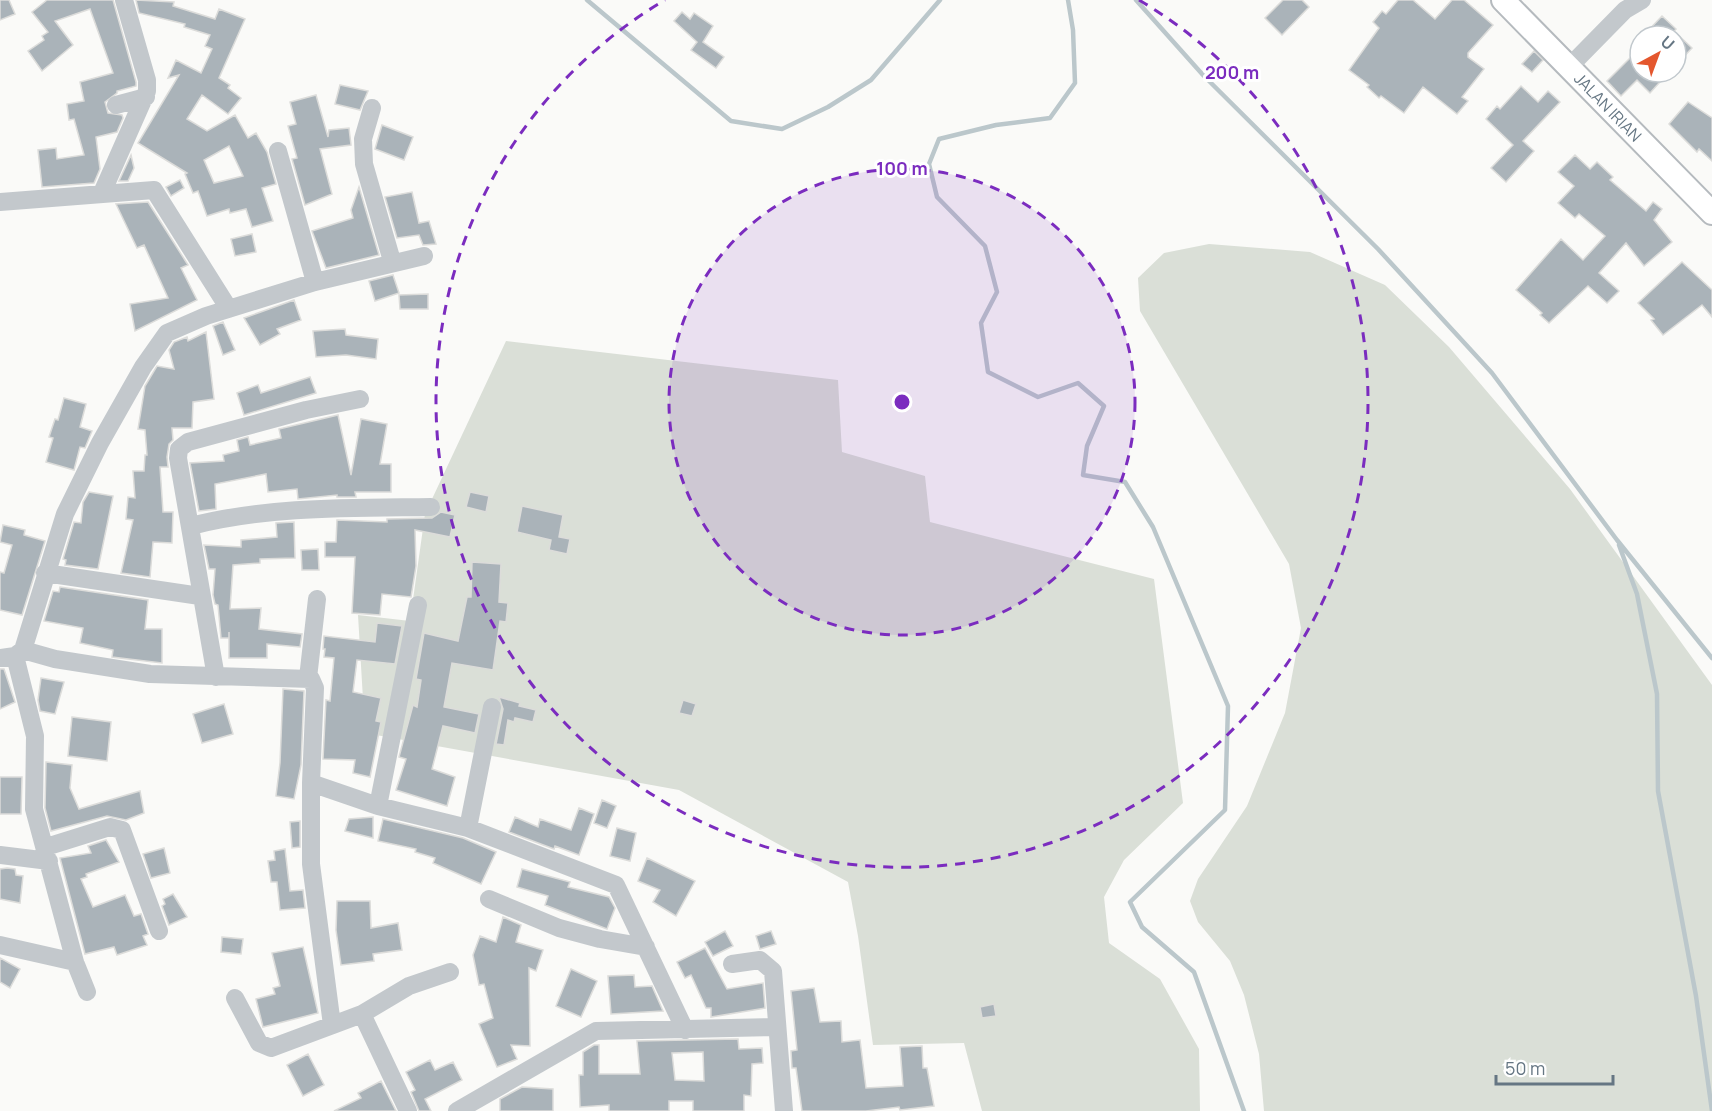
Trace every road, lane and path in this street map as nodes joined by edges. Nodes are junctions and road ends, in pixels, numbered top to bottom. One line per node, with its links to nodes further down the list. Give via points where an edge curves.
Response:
1 (124, 0): 5 (street, via 147,80)
2 (1503, 0): 4 (main road, JALAN IRIAN)
3 (1642, 0): 4 (street, via 1625,10)
4 (1569, 68): 11 (main road, JALAN IRIAN)
5 (146, 97): 6 (street); 9 (street)
6 (116, 105)
7 (372, 108): 13 (street, via 363,139 364,164)
8 (278, 151): 14 (street)
9 (102, 193): 10 (street); 15 (street, via 149,189 157,192)
10 (0, 202)
11 (1712, 213)
12 (424, 256): 13 (street)
13 (392, 261): 14 (street)
14 (315, 282): 15 (street)
15 (229, 309): 19 (street, via 180,326 159,343 89,465 65,514)
16 (360, 399): 18 (street, via 182,445 178,458)
17 (431, 507): 18 (street, via 283,512)
18 (190, 526): 20 (street)
19 (45, 573): 20 (street); 23 (street)
20 (200, 596): 24 (street)
21 (317, 599): 25 (street)
22 (418, 605): 28 (street)
23 (13, 655): 24 (street, via 150,674); 30 (street, via 35,736 34,809)
24 (216, 677): 25 (street)
25 (308, 678): 27 (street, via 315,688)
26 (492, 707): 29 (street)
27 (311, 783): 28 (street); 42 (street, via 311,864)
28 (378, 806): 29 (street)
29 (468, 828): 35 (street, via 616,885)
30 (48, 854): 31 (street); 33 (street, via 110,827 122,830); 36 (street)
31 (0, 855)
32 (489, 899): 35 (street, via 559,928)
33 (159, 931)
34 (0, 945): 36 (street)
35 (646, 947): 44 (street)
36 (75, 962): 39 (street)
37 (732, 964): 43 (street, via 760,960 770,966 774,974)
38 (450, 972): 41 (street, via 409,986)
39 (87, 992)
40 (235, 998): 42 (street, via 260,1043 267,1048)
41 (362, 1014): 42 (street); 45 (street)
42 (332, 1025)
43 (777, 1027): 44 (street); 47 (street)
44 (685, 1030): 46 (street, via 593,1032)
45 (408, 1111)
46 (457, 1111)
47 (784, 1111)

